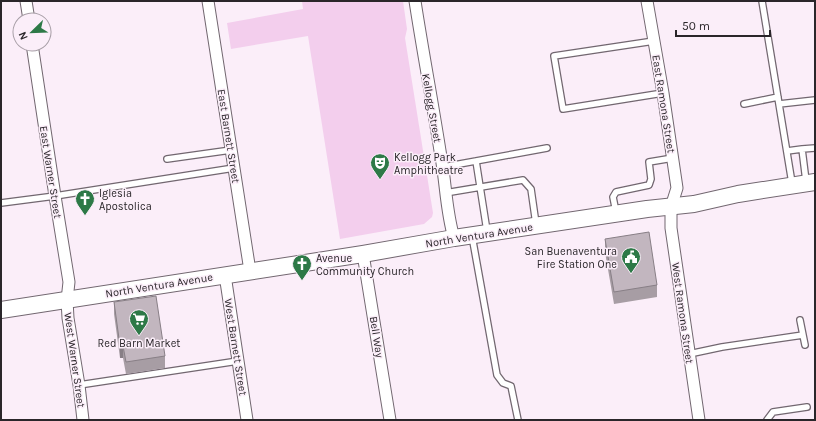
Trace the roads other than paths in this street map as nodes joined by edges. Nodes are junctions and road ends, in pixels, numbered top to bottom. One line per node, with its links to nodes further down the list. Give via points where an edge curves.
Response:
1 (26, 1): 6 (street)
2 (208, 1): 17 (street, East Barnett Street)
3 (415, 1): 22 (street, Kellogg Street)
4 (647, 1): 7 (street, East Ramona Street)
5 (762, 1): 10 (lane)
6 (28, 12)
7 (654, 41): 9 (street, East Ramona Street); 9 (lane, via 554,56 563,109)
8 (33, 52): 27 (street, East Warner Street)
9 (663, 93): 19 (street, East Ramona Street)
10 (778, 97): 12 (lane); 13 (lane)
11 (815, 100): 13 (lane)
12 (744, 104)
13 (779, 104): 18 (lane)
14 (547, 148): 21 (lane)
15 (815, 148): 16 (lane)
16 (802, 149): 18 (lane); 24 (lane)
17 (232, 150): 20 (lane); 23 (street, East Barnett Street)
18 (787, 151): 24 (lane)
19 (672, 158): 29 (street, East Ramona Street, via 677,188); 30 (lane, via 649,162 649,185 614,194)
20 (166, 159)
21 (476, 161): 22 (lane); 25 (lane)
22 (443, 167): 26 (street, Kellogg Street)
23 (234, 168): 27 (lane); 35 (street, East Barnett Street)
24 (805, 184): 29 (main road, North Ventura Avenue)
25 (480, 187): 26 (lane); 31 (lane, via 523,180 531,189); 32 (lane)
26 (445, 193): 33 (street, Kellogg Street)
27 (55, 196): 28 (lane); 37 (street, East Warner Street, via 69,282)
28 (1, 203)
29 (671, 207): 30 (main road, North Ventura Avenue); 42 (street, West Ramona Street, via 671,228)
30 (616, 214): 31 (main road, North Ventura Avenue)
31 (536, 226): 32 (main road, North Ventura Avenue)
32 (480, 234): 33 (main road, North Ventura Avenue); 49 (lane, via 497,375 503,383 511,386)
33 (454, 238): 34 (main road, North Ventura Avenue)
34 (364, 254): 35 (main road, North Ventura Avenue); 48 (street, Bell Way)
35 (250, 271): 36 (main road, North Ventura Avenue)
36 (225, 275): 37 (main road, North Ventura Avenue); 43 (street, West Barnett Street)
37 (67, 300): 38 (main road, North Ventura Avenue); 44 (street, West Warner Street)
38 (1, 310)
39 (800, 320): 40 (lane)
40 (803, 335): 41 (lane); 42 (lane)
41 (805, 345)
42 (689, 354): 50 (street, West Ramona Street)
43 (238, 361): 44 (lane); 47 (street, West Barnett Street)
44 (79, 385): 46 (street, West Warner Street)
45 (807, 407): 51 (lane, via 773,412)
46 (83, 420)
47 (247, 420)
48 (390, 420)
49 (518, 420)
50 (700, 420)
51 (767, 420)

